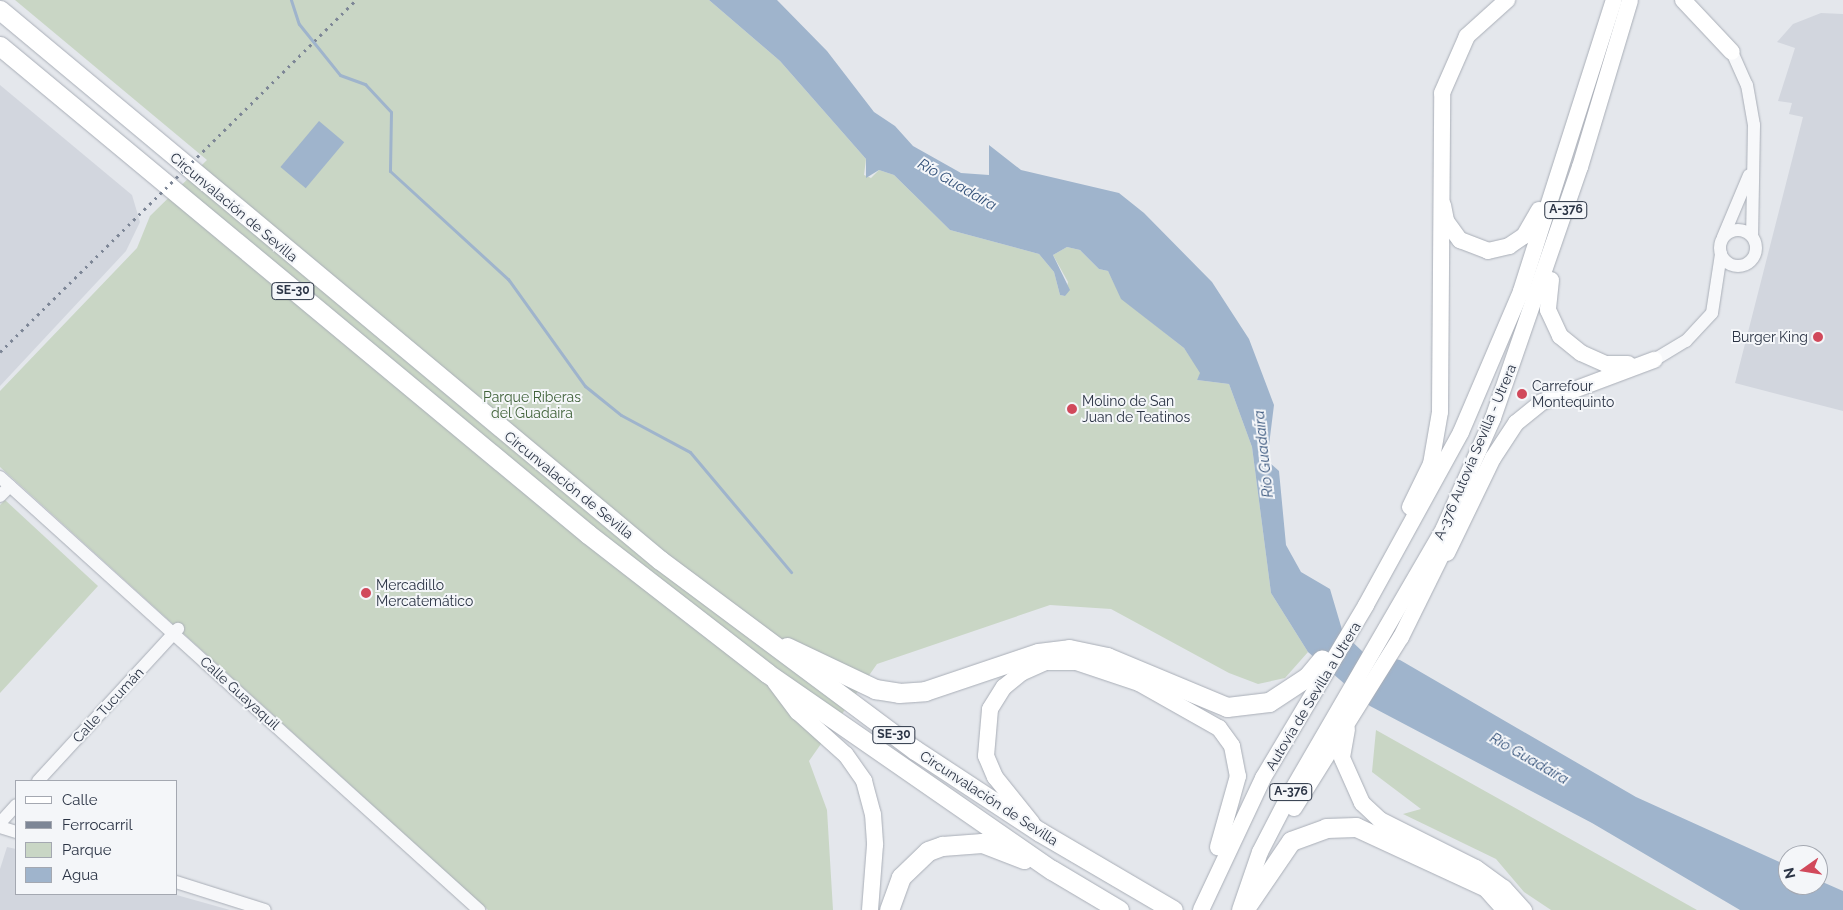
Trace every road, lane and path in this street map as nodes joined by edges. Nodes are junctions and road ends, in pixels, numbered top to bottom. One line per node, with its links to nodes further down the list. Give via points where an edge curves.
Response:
1 (1507, 0): 11 (main road, via 1467,36 1446,77)
2 (1614, 0): 8 (main road, A-376 Autovía Sevilla - Utrera / A-376)
3 (1630, 0): 9 (main road, A-376 Autovía Sevilla - Utrera / A-376)
4 (1683, 0): 7 (main road)
5 (0, 10): 22 (highway, Circunvalación de Sevilla / SE-30, via 465,400)
6 (0, 46): 26 (highway, Circunvalación de Sevilla / SE-30, via 588,534)
7 (1732, 52): 10 (street, via 1752,106)
8 (1574, 122): 11 (main road, via 1535,220 1524,236 1509,246 1488,250 1460,240 1446,221); 19 (main road, A-376 Autovía Sevilla - Utrera / A-376, via 1521,291 1497,349 1437,482)
9 (1580, 167): 15 (main road, via 1548,289 1548,310 1560,336 1581,353 1606,364); 16 (main road, A-376 Autovía Sevilla - Utrera / A-376)
10 (1752, 168): 12 (street); 13 (street)
11 (1439, 180): 19 (main road, via 1438,435)
12 (1752, 235): 13 (street, via 1736,230); 14 (street, via 1755,256 1747,264 1727,263)
13 (1722, 239): 14 (street)
14 (1721, 254): 15 (street, via 1712,313 1686,342)
15 (1647, 362): 20 (main road, via 1542,402 1516,423)
16 (1493, 418): 20 (main road, via 1479,471); 24 (main road, A-376 Autovía Sevilla - Utrera / A-376)
17 (5, 481): 18 (street); 23 (street, Calle Guayaquil)
18 (0, 496)
19 (1400, 540): 21 (main road, A-376 Autovía Sevilla - Utrera / A-376)
20 (1422, 597): 24 (main road)
21 (1363, 603): 25 (main road); 27 (main road, Autovía de Sevilla a Utrera / A-376)
22 (752, 630): 27 (highway, via 841,675 899,693 934,689 1038,653 1069,649 1107,657 1227,707 1269,702); 33 (highway, Circunvalación de Sevilla / SE-30, via 915,750)
23 (176, 631): 29 (street, Calle Tucumán); 38 (street, Calle Guayaquil)
24 (1394, 634): 28 (main road)
25 (1322, 659): 27 (highway)
26 (767, 673): 34 (highway, Circunvalación de Sevilla / SE-30); 39 (main road, via 798,712 846,755 864,781 874,814 876,845)
27 (1313, 680): 36 (main road, Autovía de Sevilla a Utrera / A-376)
28 (1344, 715): 44 (main road, via 1267,857 1251,875); 47 (main road, via 1342,758 1362,803 1380,820 1476,868 1504,888)
29 (39, 780)
30 (15, 806): 31 (street)
31 (0, 825): 32 (street)
32 (15, 832)
33 (1040, 832): 36 (main road, via 994,777 986,756 984,736 990,709 1004,687 1022,672 1046,662 1076,662 1108,669 1197,712 1219,728 1232,746 1238,776 1234,802 1205,880); 42 (highway, Circunvalación de Sevilla / SE-30)
34 (1052, 870): 40 (highway, via 982,843 942,846 928,851 901,878); 41 (highway, Circunvalación de Sevilla / SE-30)
35 (178, 883): 37 (street)
36 (1208, 894): 43 (main road, Autovía de Sevilla a Utrera / A-376)
37 (265, 910)
38 (479, 910)
39 (870, 910)
40 (889, 910)
41 (1119, 910)
42 (1173, 910)
43 (1201, 910)
44 (1240, 910)
45 (1244, 910): 46 (highway, via 1291,841 1326,828 1349,827 1382,835 1486,887)
46 (1507, 910)
47 (1524, 910)

